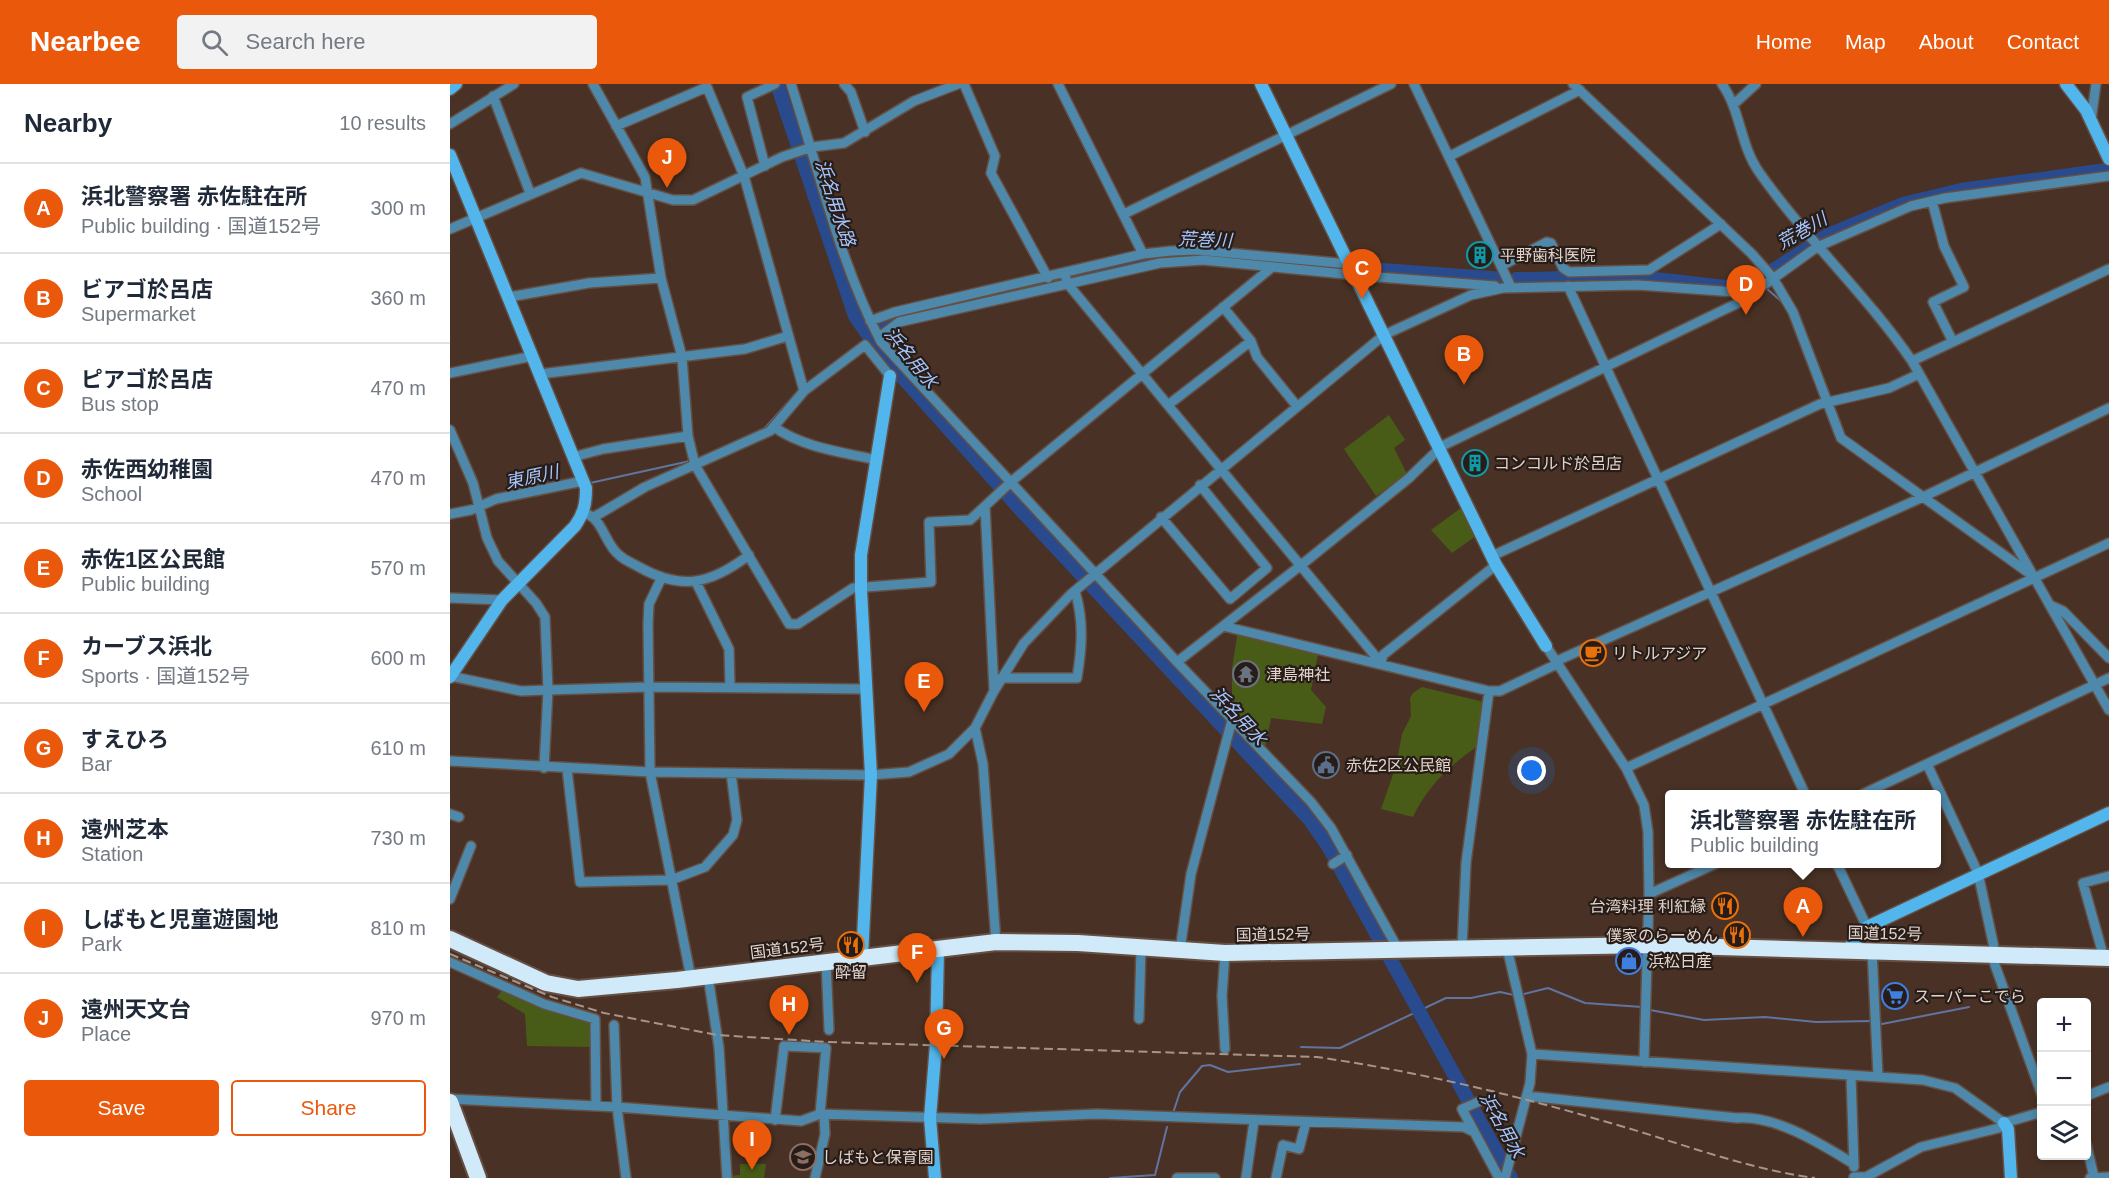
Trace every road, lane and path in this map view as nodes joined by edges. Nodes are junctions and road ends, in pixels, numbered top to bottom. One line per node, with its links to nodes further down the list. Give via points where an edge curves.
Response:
1 (456, 84): 18 (street)
2 (514, 84): 19 (street)
3 (593, 84): 23 (street)
4 (791, 84): 26 (street)
5 (844, 84): 24 (street, via 851,92)
6 (958, 84): 24 (street, via 914,101)
7 (964, 84): 47 (street, via 995,156 992,173)
8 (1058, 84): 36 (street)
9 (1260, 84): 25 (street)
10 (1391, 84): 25 (street)
11 (1414, 84): 28 (street)
12 (1722, 84): 20 (street)
13 (1756, 84): 20 (street)
14 (2066, 84): 21 (street)
15 (2096, 84): 21 (street)
16 (773, 85): 30 (street, via 747,96)
17 (1577, 86): 28 (street); 38 (street)
18 (450, 88)
19 (493, 96): 22 (street); 33 (street)
20 (1734, 104): 40 (street, via 1744,143 1758,171)
21 (2091, 121): 29 (street)
22 (450, 124)
23 (616, 126): 31 (street, via 707,87); 34 (street, via 645,177)
24 (864, 132): 26 (street, via 844,143)
25 (1286, 136): 36 (street); 45 (street)
26 (810, 148): 30 (street); 55 (street, via 848,268)
27 (450, 155): 37 (street)
28 (1450, 156): 42 (street)
29 (2109, 159)
30 (765, 166): 31 (street)
31 (744, 176): 34 (street, via 693,200); 57 (street)
32 (2109, 176): 35 (street)
33 (530, 193): 34 (street, via 581,173); 37 (street)
34 (648, 194): 46 (street)
35 (1932, 201): 40 (street); 60 (street, via 1944,246 1964,286 1933,302)
36 (1124, 214): 41 (street)
37 (477, 217): 39 (street); 53 (street)
38 (1721, 224): 42 (street, via 1655,267 1640,272 1569,272 1547,242); 49 (street)
39 (450, 229)
40 (1815, 245): 49 (street); 64 (street, via 1888,327)
41 (1143, 254): 45 (street, via 1197,250); 48 (street)
42 (1503, 265): 51 (street)
43 (1271, 268): 45 (street); 48 (street, via 1203,260); 54 (street)
44 (2109, 269): 60 (street)
45 (1353, 271): 51 (street, via 1365,276); 56 (street)
46 (661, 278): 53 (street, via 589,283); 63 (street)
47 (1047, 278): 48 (street); 55 (street)
48 (1066, 278): 58 (street, via 899,322); 69 (street)
49 (1773, 278): 52 (street, via 1759,289); 72 (street, via 1793,312)
50 (1568, 286): 51 (street); 52 (street, via 1654,286); 65 (street)
51 (1507, 287): 56 (street, via 1471,295)
52 (1744, 293): 65 (street, via 1740,302)
53 (509, 297): 61 (street)
54 (1223, 307): 59 (street); 69 (street)
55 (870, 321): 58 (street)
56 (1384, 335): 74 (street); 79 (street)
57 (788, 336): 63 (street, via 745,348); 71 (street)
58 (879, 337): 62 (street)
59 (1251, 341): 73 (street); 74 (street, via 1257,357)
60 (1953, 342): 64 (street)
61 (533, 356): 66 (street); 67 (street)
62 (894, 356): 70 (street); 87 (street)
63 (682, 357): 67 (street); 78 (street)
64 (1912, 361): 68 (street)
65 (1606, 367): 79 (street); 85 (street)
66 (450, 373)
67 (540, 374): 80 (street)
68 (1920, 374): 72 (street, via 1880,391); 84 (street)
69 (1142, 375): 73 (street); 87 (street)
70 (890, 376): 71 (street, via 865,345); 81 (street)
71 (804, 391): 76 (street)
72 (1827, 402): 85 (street); 89 (street, via 1837,432 1846,443)
73 (1168, 405): 83 (street)
74 (1296, 405): 83 (street)
75 (2109, 408): 84 (street)
76 (774, 427): 81 (street, via 790,438); 82 (street)
77 (450, 430): 91 (street)
78 (688, 436): 80 (street); 82 (street)
79 (1440, 449): 97 (street); 98 (street)
80 (573, 457): 86 (street)
81 (877, 460): 105 (street, via 861,555)
82 (696, 465): 93 (street); 96 (street)
83 (1219, 469): 88 (street); 98 (street)
84 (1975, 472): 89 (street); 100 (street)
85 (1658, 479): 97 (street); 106 (street)
86 (583, 480): 91 (street, via 496,499); 93 (street)
87 (1010, 483): 90 (street); 99 (street)
88 (1200, 485): 94 (street); 94 (street, via 1267,568 1230,599)
89 (1923, 497): 100 (street); 106 (street)
90 (986, 506): 105 (street, via 970,520 929,522 931,582); 124 (street)
91 (479, 507): 92 (street); 103 (street, via 498,561)
92 (450, 514)
93 (589, 515): 101 (street, via 618,555); 103 (street)
94 (1161, 517): 99 (street)
95 (2109, 543): 100 (street)
96 (749, 555): 102 (street, via 724,573); 105 (street, via 789,624 798,624 849,590)
97 (1494, 560): 111 (street); 114 (street, via 1383,655)
98 (1300, 566): 110 (street); 114 (street)
99 (1094, 574): 104 (street); 113 (street)
100 (2035, 578): 109 (street); 126 (street)
101 (661, 579): 102 (street); 120 (street, via 650,604)
102 (696, 582): 121 (street, via 729,648)
103 (518, 584): 108 (street); 123 (street, via 544,617)
104 (1078, 588): 117 (street, via 1024,643); 117 (street, via 1082,645 1077,678)
105 (861, 590): 122 (street)
106 (1710, 590): 115 (street); 126 (street)
107 (450, 598): 108 (street)
108 (502, 600): 116 (street)
109 (2050, 605): 112 (street, via 2063,611); 119 (street)
110 (1223, 626): 113 (street); 114 (street)
111 (1546, 646): 115 (street)
112 (2109, 658)
113 (1177, 662): 128 (street)
114 (1381, 663): 125 (street)
115 (1557, 664): 125 (street, via 1500,691); 133 (street)
116 (450, 676): 123 (street, via 521,691)
117 (1001, 678): 124 (street)
118 (2109, 678): 119 (street)
119 (2095, 685): 127 (street); 131 (street)
120 (649, 687): 121 (street); 123 (street); 135 (street)
121 (730, 688): 122 (street)
122 (866, 689): 137 (street)
123 (548, 690): 132 (street)
124 (994, 691): 129 (street)
125 (1489, 691): 158 (street, via 1465,872)
126 (1762, 704): 133 (street); 138 (street)
127 (2109, 710)
128 (1231, 723): 144 (street, via 1311,802 1331,828); 162 (street, via 1191,874)
129 (975, 728): 137 (street, via 949,754 927,766 899,774); 155 (street, via 983,764)
130 (450, 761): 132 (street)
131 (1928, 764): 139 (street); 140 (street)
132 (544, 768): 134 (street)
133 (1626, 768): 151 (street, via 1644,805)
134 (567, 769): 135 (street); 150 (street, via 580,882)
135 (650, 772): 136 (street); 150 (street)
136 (731, 773): 137 (street); 150 (street, via 737,820 733,835 705,867)
137 (871, 775): 167 (street)
138 (1803, 790)
139 (1873, 790)
140 (1940, 790)
141 (1941, 792): 148 (street)
142 (2109, 813): 148 (street)
143 (471, 846): 152 (street)
144 (1344, 856): 145 (street); 160 (street)
145 (1333, 864)
146 (1706, 868): 151 (street)
147 (1840, 868): 153 (street)
148 (1978, 873): 153 (street); 166 (street, via 1995,952)
149 (2109, 876): 168 (street, via 2083,883)
150 (671, 880): 171 (street)
151 (1649, 894): 156 (street)
152 (450, 899)
153 (1868, 927): 163 (street)
154 (450, 939): 171 (highway, 国道152号, via 566,988 616,987)
155 (996, 942): 157 (highway, 国道152号); 161 (highway, 国道152号)
156 (1649, 945): 159 (highway, 国道152号); 163 (highway, 国道152号); 177 (street)
157 (1141, 948): 162 (highway, 国道152号); 172 (street)
158 (1462, 948): 159 (highway, 国道152号); 160 (highway, 国道152号)
159 (1507, 948): 176 (street)
160 (1395, 949): 165 (highway, 国道152号)
161 (938, 950): 167 (highway, 国道152号); 191 (street)
162 (1180, 950): 165 (highway, 国道152号)
163 (1847, 950): 164 (highway, 国道152号)
164 (1872, 950): 166 (highway, 国道152号); 179 (street)
165 (1225, 952): 175 (street)
166 (1991, 954): 168 (highway, 国道152号); 180 (street)
167 (862, 958): 170 (highway, 国道152号)
168 (2107, 958)
169 (450, 962): 186 (street, via 544,1004 595,1018)
170 (826, 962): 171 (highway, 国道152号); 174 (street)
171 (699, 977): 189 (street, via 717,1025)
172 (1139, 1019)
173 (614, 1025): 187 (street)
174 (829, 1030)
175 (1225, 1049)
176 (1532, 1054): 177 (street); 183 (street)
177 (1644, 1062): 178 (street)
178 (1851, 1076): 179 (street); 199 (street)
179 (1878, 1076): 195 (street, via 1948,1085)
180 (2037, 1081)
181 (2109, 1087): 182 (street)
182 (2091, 1094)
183 (1527, 1096): 199 (street, via 1755,1117 1810,1137); 213 (street)
184 (450, 1100): 186 (street); 202 (highway)
185 (1478, 1102): 196 (street, via 1462,1109)
186 (596, 1106): 187 (street)
187 (617, 1107): 189 (street); 203 (street)
188 (2037, 1113): 195 (street)
189 (724, 1114): 192 (street); 204 (street)
190 (822, 1114): 191 (street); 192 (street, via 801,1121); 192 (street, via 826,1048 784,1046); 205 (street, via 825,1134)
191 (930, 1118): 193 (street, via 1097,1114); 206 (street)
192 (775, 1120)
193 (1254, 1120): 194 (street); 210 (street)
194 (1305, 1122): 196 (street, via 1464,1127); 211 (street, via 1299,1149 1283,1145)
195 (2004, 1123): 214 (street, via 1999,1128 1921,1147 1866,1177); 215 (street, via 2008,1129)
196 (1474, 1131): 212 (street)
197 (450, 1133): 201 (highway)
198 (2089, 1160): 200 (street)
199 (1854, 1164): 214 (street)
200 (2092, 1177): 216 (street)
201 (466, 1178)
202 (478, 1178)
203 (626, 1178)
204 (727, 1178)
205 (815, 1178)
206 (935, 1178)
207 (1177, 1178): 208 (street)
208 (1182, 1178): 209 (street)
209 (1215, 1178)
210 (1246, 1178)
211 (1276, 1178)
212 (1499, 1178)
213 (1504, 1178)
214 (1854, 1178)
215 (2012, 1178)
216 (2109, 1178)

